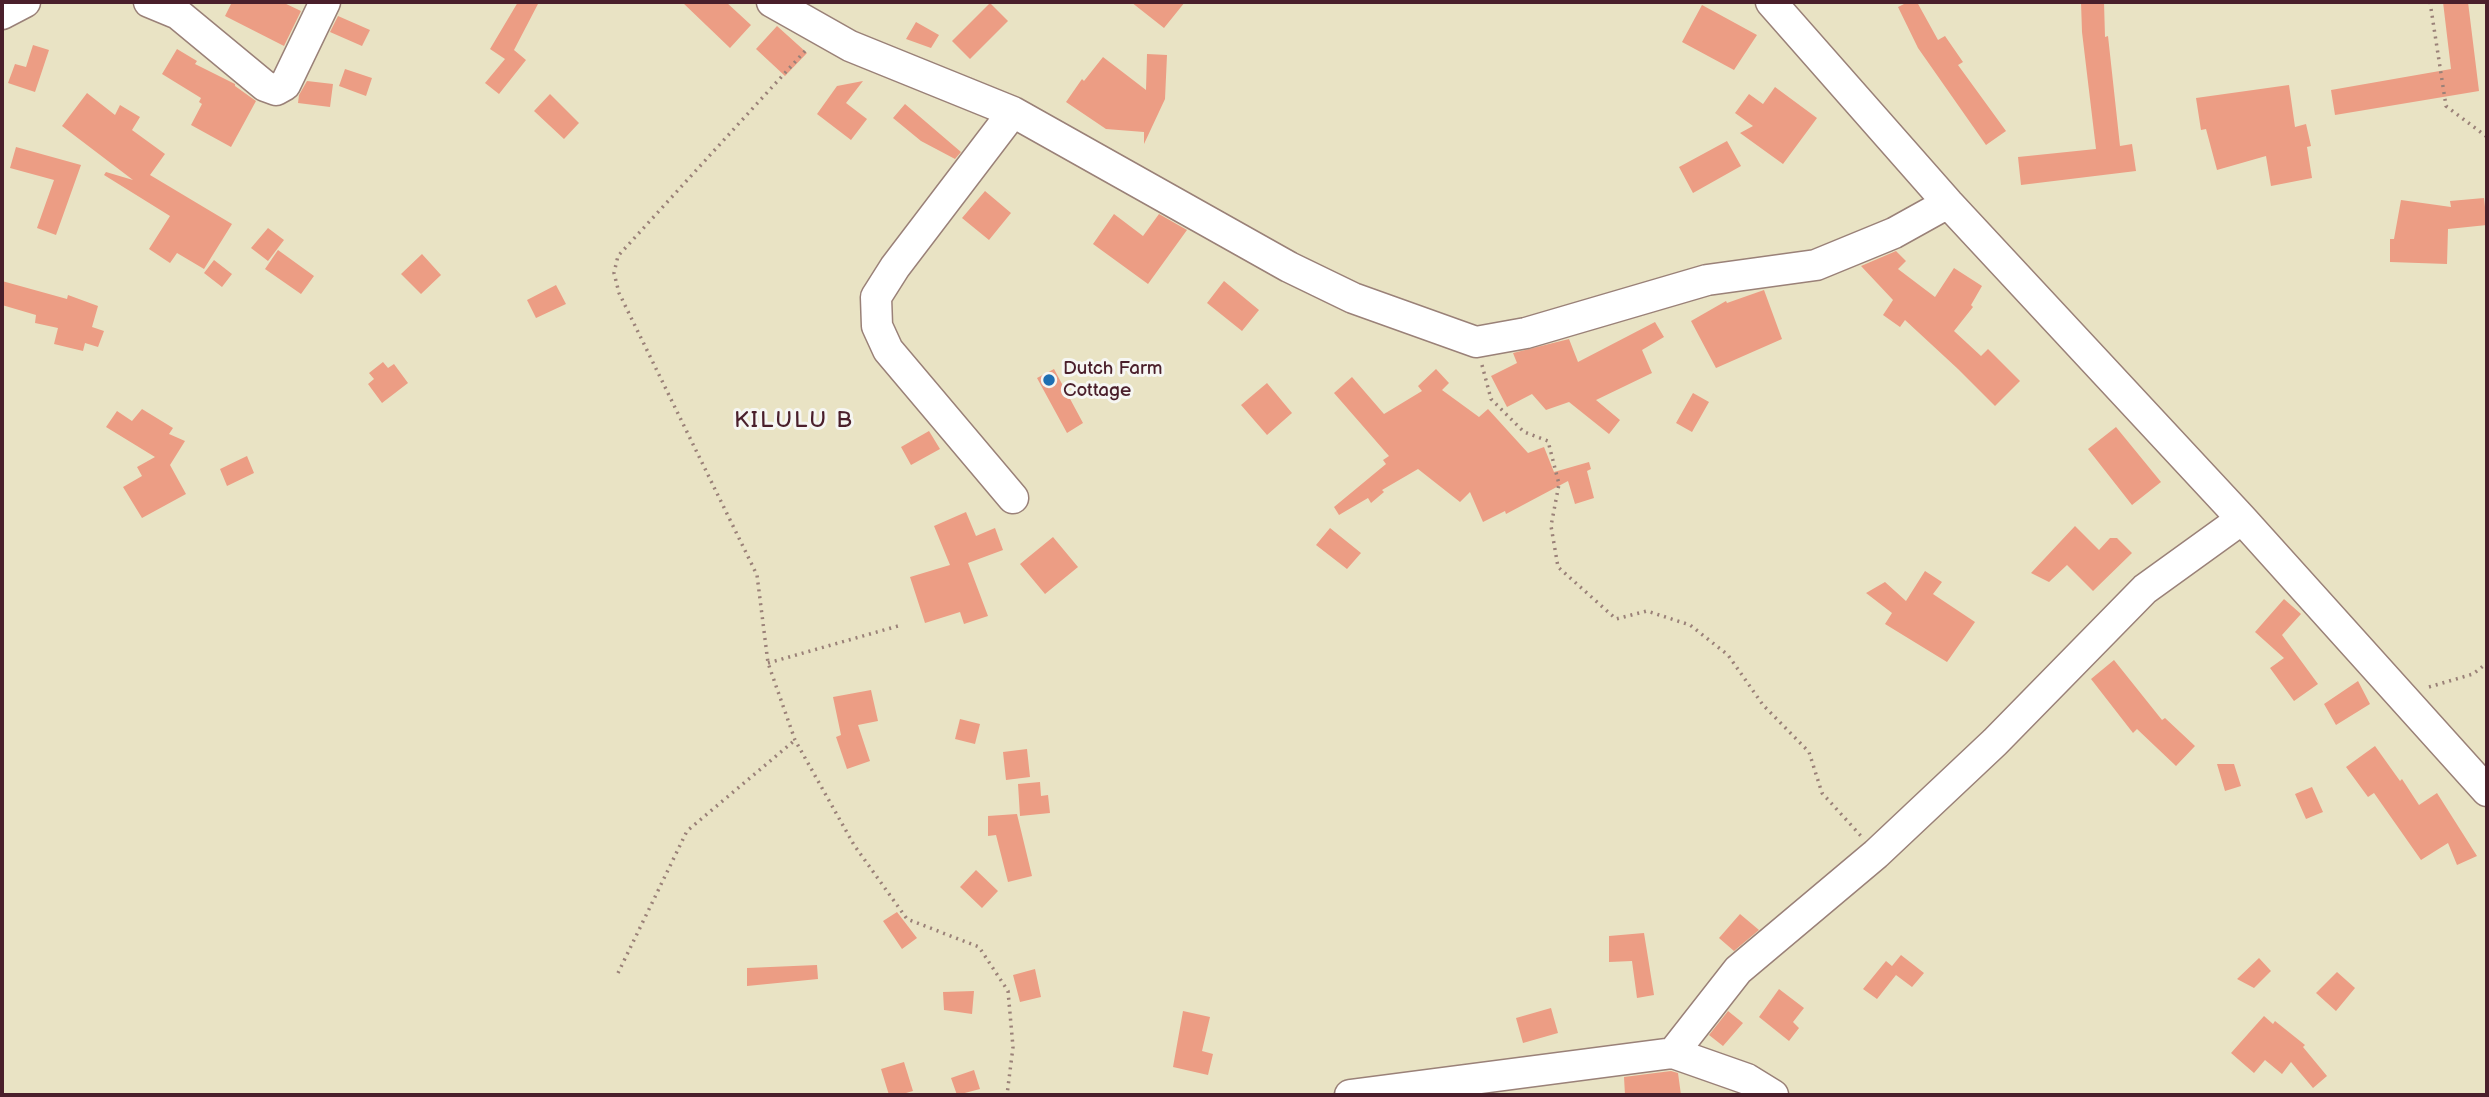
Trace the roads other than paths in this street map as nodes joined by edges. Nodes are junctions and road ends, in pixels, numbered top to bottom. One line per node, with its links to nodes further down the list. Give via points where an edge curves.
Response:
1 (25, 2): 6 (street)
2 (149, 2): 3 (street, via 178,14 265,86 276,90 285,85)
3 (325, 2)
4 (772, 2): 7 (street, via 850,46)
5 (1770, 2): 8 (street)
6 (2, 14)
7 (1013, 112): 8 (street, via 1289,267 1353,298 1476,342 1526,333 1707,280 1816,265 1894,233); 9 (street, via 876,297 877,326 888,350)
8 (1948, 203): 10 (street)
9 (1013, 498)
10 (2242, 519): 11 (street); 12 (street, via 2146,589 1995,742 1876,853 1738,970)
11 (2487, 791)
12 (1673, 1053): 13 (street); 14 (street, via 1747,1079)
13 (1349, 1095)
14 (1773, 1095)

